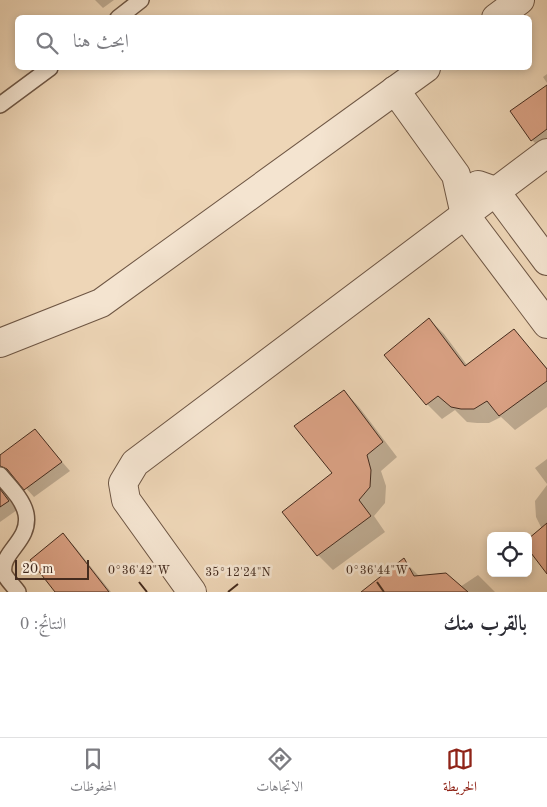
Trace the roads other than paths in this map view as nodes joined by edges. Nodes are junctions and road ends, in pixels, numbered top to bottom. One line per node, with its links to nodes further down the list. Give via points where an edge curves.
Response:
1 (141, 0): 3 (lane)
2 (520, 0): 4 (street)
3 (122, 15)
4 (500, 15)
5 (47, 70): 8 (lane)
6 (423, 70): 7 (street)
7 (395, 90): 10 (street); 15 (street, via 101,303)
8 (0, 105)
9 (547, 154): 11 (street)
10 (456, 176): 11 (street); 12 (street)
11 (495, 191): 12 (street); 13 (street)
12 (465, 215): 14 (street); 18 (street, via 135,463 123,483 126,500)
13 (547, 261)
14 (547, 324)
15 (0, 343)
16 (0, 475): 17 (lane, via 26,513 25,533 5,556 3,572)
17 (18, 592)
18 (192, 592)

